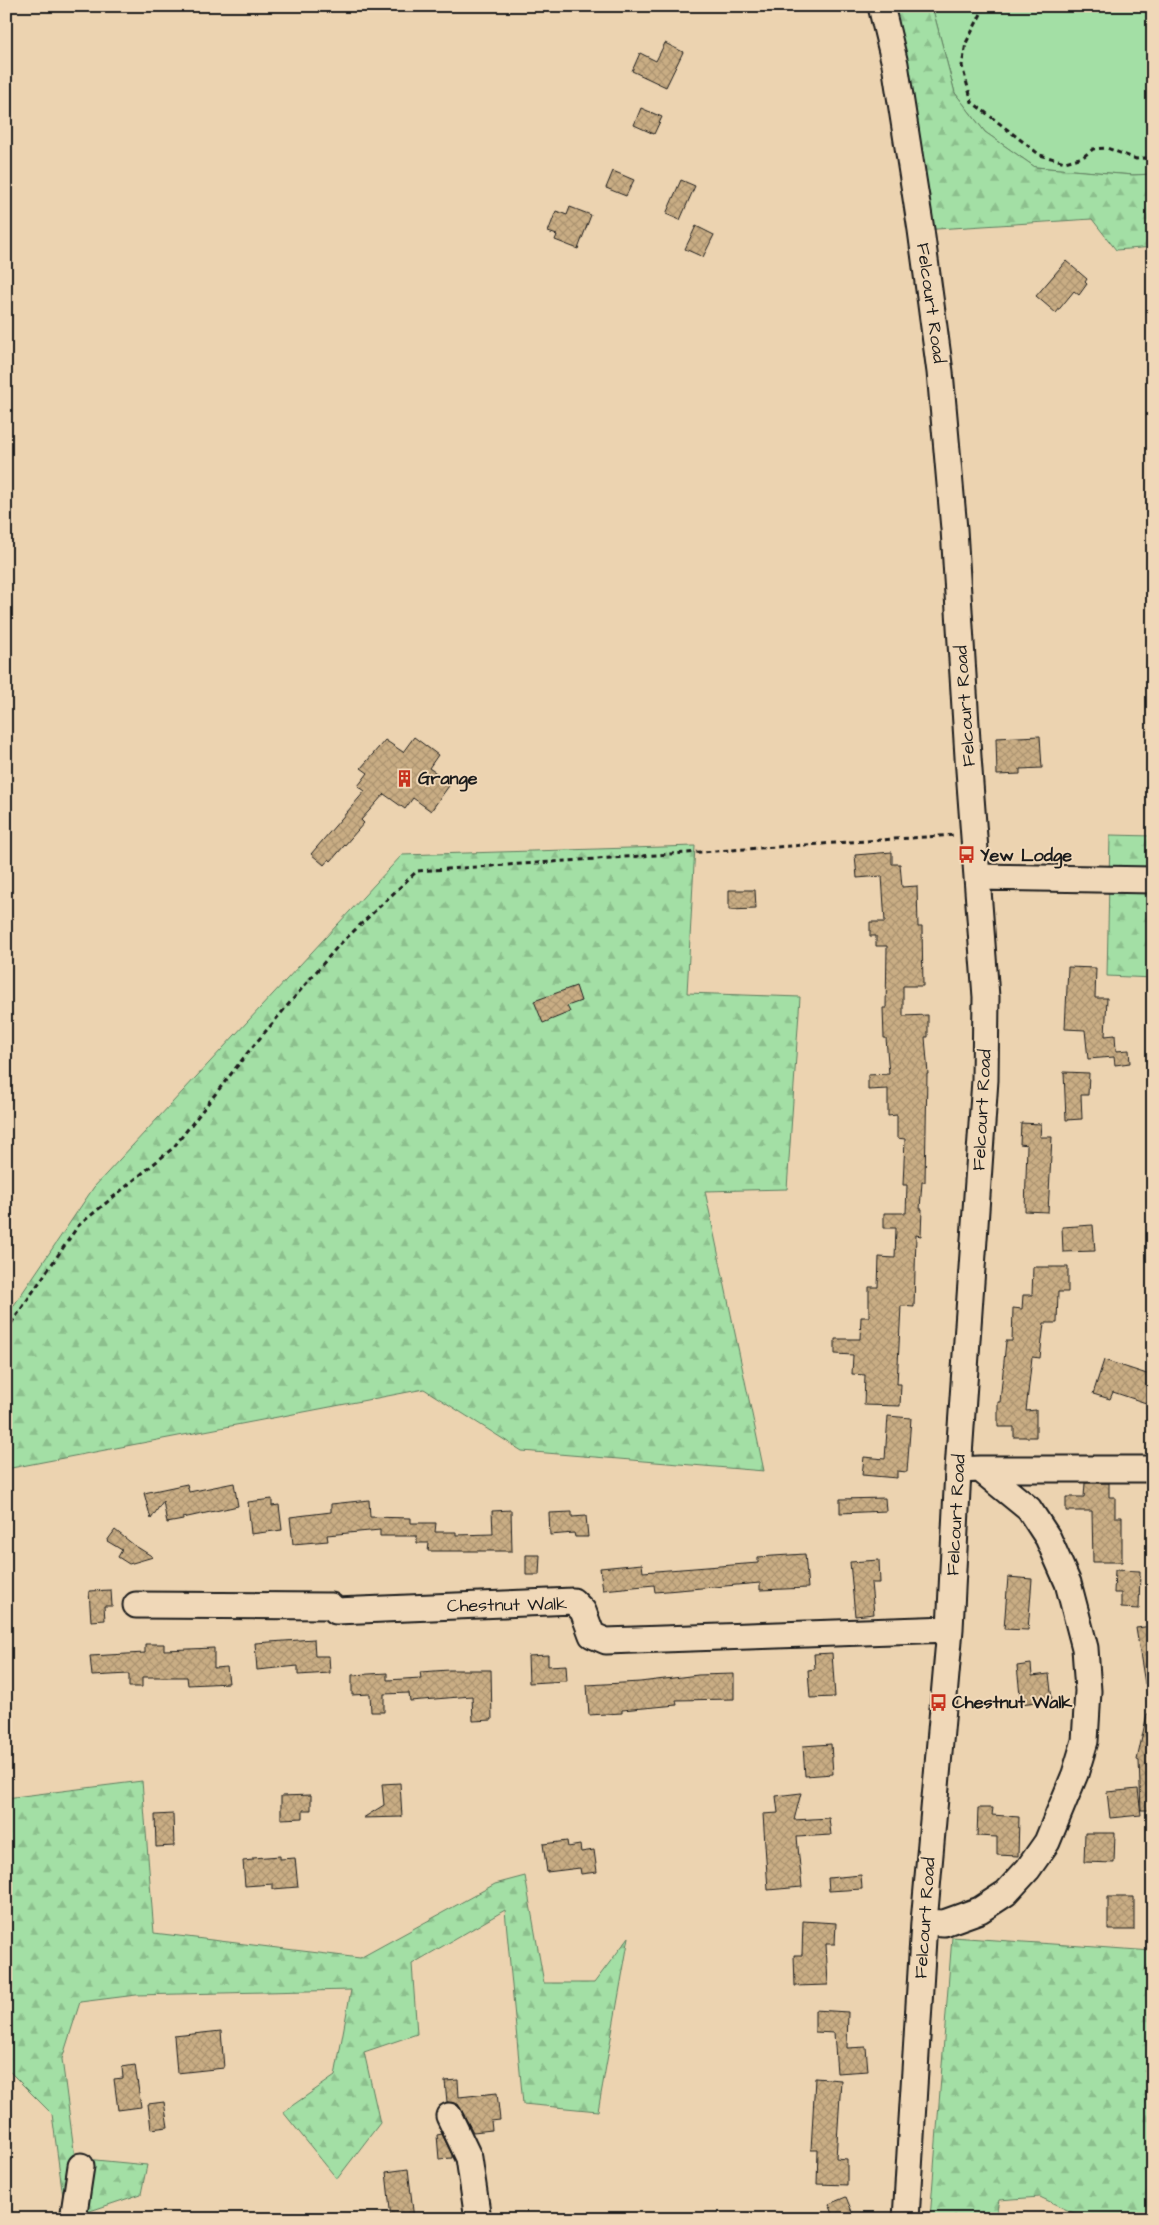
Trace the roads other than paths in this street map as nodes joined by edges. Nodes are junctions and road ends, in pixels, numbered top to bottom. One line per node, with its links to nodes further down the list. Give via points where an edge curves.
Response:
1 (881, 6): 2 (street, Felcourt Road, via 895,64 940,372)
2 (978, 877): 3 (street); 5 (street, Felcourt Road, via 986,997 985,1080)
3 (1153, 880)
4 (1153, 1469): 5 (street)
5 (969, 1470): 7 (street, Felcourt Road); 8 (street, via 1029,1509 1048,1538 1068,1584 1085,1648 1088,1691 1085,1741 1047,1842 1028,1869 1006,1893 980,1910 944,1923)
6 (136, 1605): 7 (street, Chestnut Walk, via 331,1606 336,1611 573,1601 583,1611 592,1635 606,1641)
7 (950, 1629): 8 (street, Felcourt Road)
8 (924, 1922): 13 (street, Felcourt Road)
9 (449, 2116): 12 (street, via 468,2158)
10 (81, 2166): 11 (street)
11 (73, 2219)
12 (478, 2219)
13 (906, 2219)

